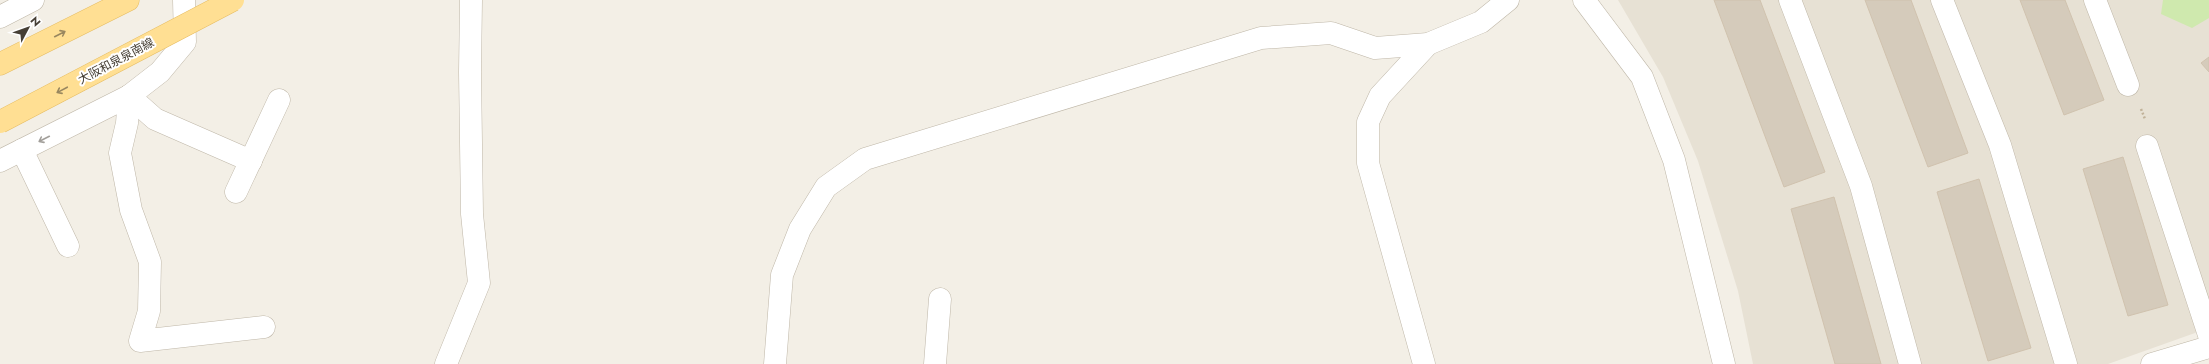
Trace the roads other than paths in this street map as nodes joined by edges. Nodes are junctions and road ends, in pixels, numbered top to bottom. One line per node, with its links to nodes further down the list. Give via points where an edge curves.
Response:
1 (33, 0): 11 (street)
2 (128, 0): 13 (main road, one-way to 2)
3 (184, 0): 15 (street, via 185,42 160,72)
4 (233, 0): 17 (main road, 大阪和泉泉南線, one-way to 17, bridge)
5 (471, 0): 28 (street, via 472,214 479,283)
6 (1508, 0): 12 (street, via 1481,22)
7 (1584, 0): 32 (street, via 1642,77 1674,160)
8 (1790, 0): 33 (street, via 1861,186)
9 (1942, 0): 34 (street, via 2000,145)
10 (2096, 0): 14 (street)
11 (0, 17)
12 (1428, 44): 29 (street, via 1375,48 1331,33 1261,38 865,159 826,187 800,229 782,275); 31 (street, via 1380,96 1368,122 1368,163)
13 (0, 64)
14 (2128, 85)
15 (129, 96): 19 (street, one-way to 19); 21 (street, via 155,119); 25 (street, via 127,123 120,153 131,210 150,262 149,311 140,341)
16 (279, 100): 21 (street)
17 (0, 122)
18 (2147, 146): 26 (street)
19 (22, 150): 20 (street); 23 (street)
20 (0, 161)
21 (251, 161): 22 (street)
22 (236, 192)
23 (68, 246)
24 (940, 299): 30 (street)
25 (264, 327)
26 (2209, 335)
27 (2209, 347): 35 (street)
28 (446, 364)
29 (775, 364)
30 (935, 364)
31 (1424, 364)
32 (1724, 364)
33 (1910, 364)
34 (2066, 364)
35 (2152, 364)

